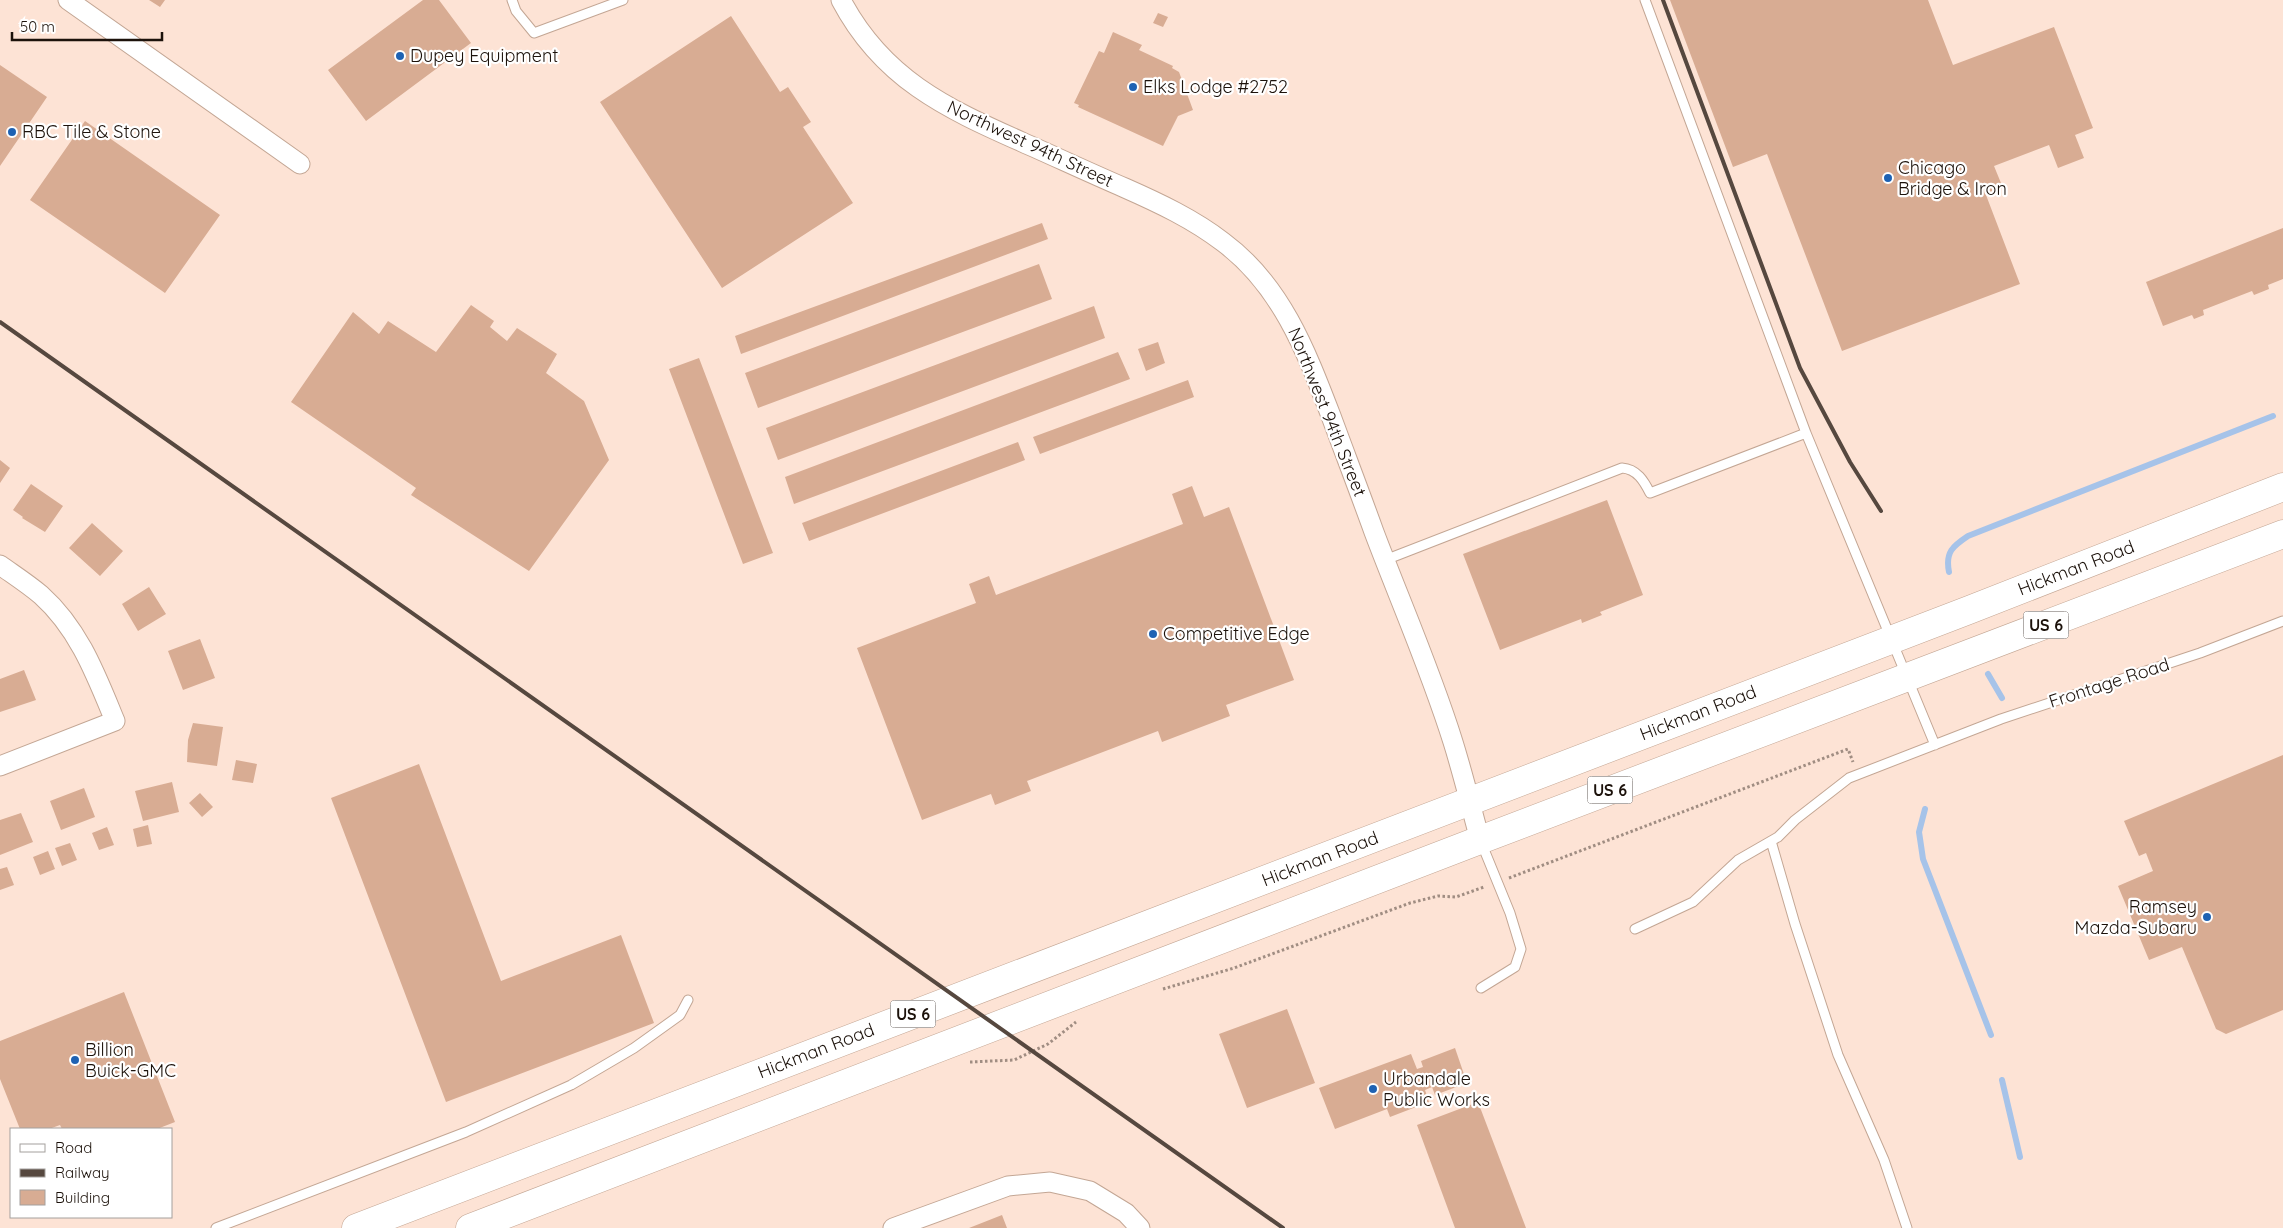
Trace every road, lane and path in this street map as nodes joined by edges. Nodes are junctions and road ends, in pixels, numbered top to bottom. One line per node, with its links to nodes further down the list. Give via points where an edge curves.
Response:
1 (68, 0): 6 (street)
2 (512, 0): 3 (lane, via 516,11 534,33)
3 (623, 0)
4 (840, 0): 10 (street, Northwest 94th Street, via 874,49 931,98 1187,217 1223,241 1246,262 1272,291 1305,350)
5 (1646, 0): 7 (lane)
6 (300, 164)
7 (1806, 433): 10 (lane, via 1650,493 1636,472 1622,468); 13 (lane)
8 (2283, 487): 13 (main road, Hickman Road / US 6)
9 (2283, 534): 14 (main road, US 6)
10 (1385, 560): 18 (street, Northwest 94th Street, via 1453,741)
11 (0, 565): 16 (street, via 41,595 79,640 115,721)
12 (2283, 621): 15 (lane, Frontage Road)
13 (1891, 640): 14 (lane); 18 (main road, Hickman Road / US 6)
14 (1906, 678): 15 (lane); 19 (main road, US 6)
15 (1935, 745): 17 (lane, Frontage Road)
16 (0, 766)
17 (1858, 774): 20 (lane, Frontage Road, via 1848,778); 21 (path, via 1848,750)
18 (1469, 801): 19 (street, Northwest 94th Street); 29 (main road, Hickman Road / US 6)
19 (1480, 840): 21 (lane); 30 (main road, US 6)
20 (1771, 841): 22 (lane, Frontage Road, via 1738,860 1693,902); 33 (lane, via 1838,1055 1884,1160)
21 (1498, 882): 23 (lane, via 1521,949 1515,968); 24 (path, via 1456,897 1438,896 1410,903 1234,968)
22 (1636, 930)
23 (1481, 988)
24 (1155, 992)
25 (688, 1000): 28 (lane, via 680,1015 634,1048 571,1085 466,1132)
26 (1080, 1020): 27 (path, via 1048,1044 1014,1060)
27 (966, 1062)
28 (216, 1228)
29 (356, 1228)
30 (470, 1228)
31 (893, 1228): 32 (street, via 1008,1186 1050,1182 1090,1191 1126,1213)
32 (1140, 1228)
33 (1907, 1228)

